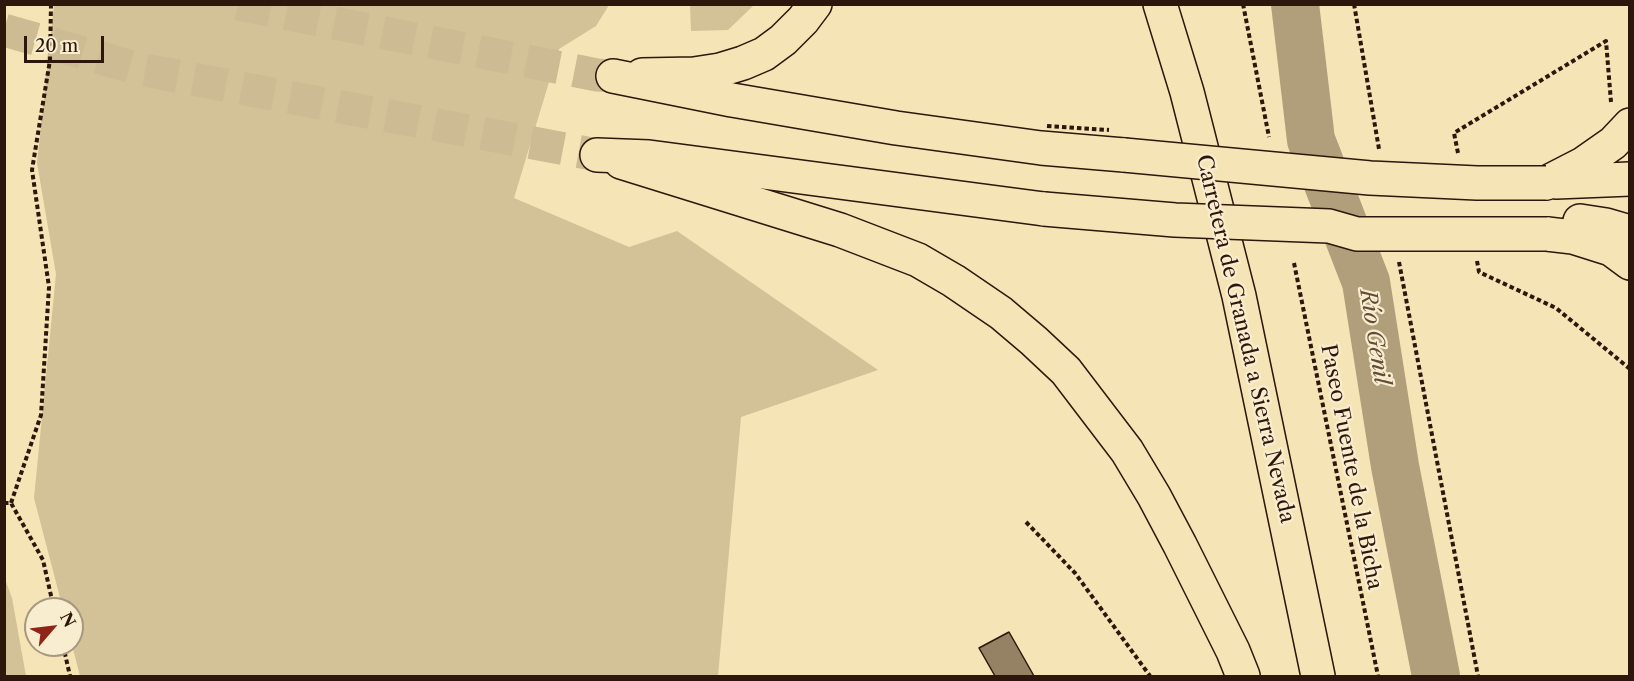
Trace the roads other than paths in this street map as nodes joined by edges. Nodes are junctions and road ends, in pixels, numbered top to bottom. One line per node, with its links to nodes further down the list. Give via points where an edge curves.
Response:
1 (815, 4): 5 (main road, bridge, via 783,40 743,63 694,74 613,76 896,128 1041,148 1370,178)
2 (1161, 4): 10 (main road, Carretera de Granada a Sierra Nevada, via 1239,296)
3 (1629, 125): 5 (main road, via 1613,143 1583,164)
4 (1629, 179): 5 (main road)
5 (1546, 183)
6 (1546, 227): 7 (main road, via 1575,220); 8 (main road, via 1611,249); 9 (main road, bridge, via 1357,219 1329,226 1174,220 1044,209 649,157 597,155 840,230 918,260 1001,313 1066,371 1127,451 1175,535)
7 (1629, 232)
8 (1629, 263)
9 (1243, 676)
10 (1318, 676)

